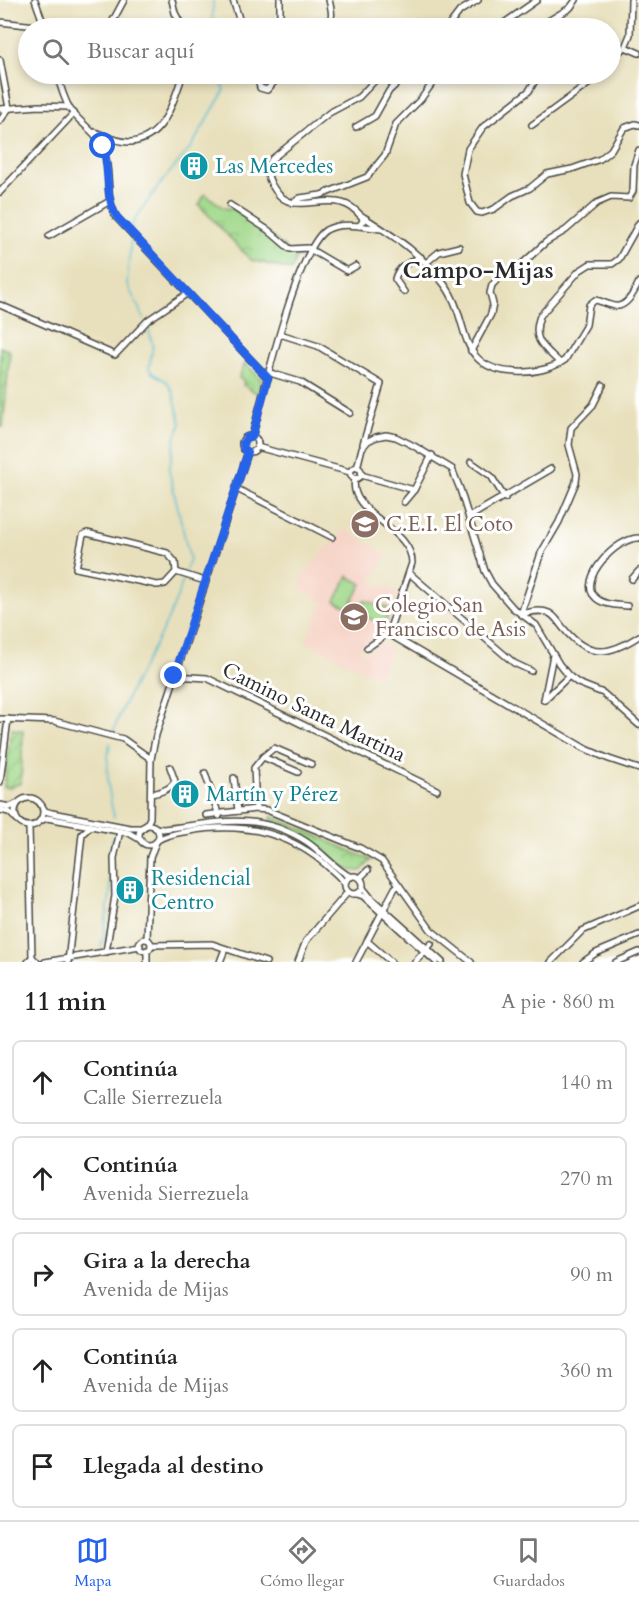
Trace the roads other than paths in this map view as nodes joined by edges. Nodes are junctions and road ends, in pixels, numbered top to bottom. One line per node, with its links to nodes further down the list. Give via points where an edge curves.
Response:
1 (35, 0): 11 (street)
2 (124, 0): 12 (street)
3 (172, 0): 13 (street)
4 (233, 0): 14 (street)
5 (280, 0): 15 (street)
6 (329, 0): 16 (street)
7 (478, 0): 17 (street)
8 (537, 0): 18 (street)
9 (576, 0): 19 (street)
10 (631, 0): 22 (street, via 630,35)
11 (41, 18)
12 (114, 18)
13 (179, 18)
14 (239, 18)
15 (281, 18)
16 (331, 18)
17 (455, 18)
18 (511, 18)
19 (555, 18)
20 (0, 22): 21 (street)
21 (18, 26)
22 (625, 47): 23 (street); 24 (street)
23 (621, 50)
24 (639, 53)
25 (0, 60): 36 (street)
26 (61, 84): 35 (street)
27 (180, 84): 43 (street, via 171,109 152,132 132,142)
28 (259, 84): 29 (street, via 267,90)
29 (272, 84)
30 (371, 84): 47 (street, via 269,163 267,171 276,192)
31 (396, 84): 42 (street, via 375,116)
32 (432, 84): 47 (street, via 396,124 385,155 367,177)
33 (533, 84): 41 (street, via 490,120 468,149 463,174 470,203 477,212 494,209 547,174 600,159 611,150 624,128)
34 (588, 84): 40 (street)
35 (69, 107): 36 (street); 38 (street)
36 (9, 108): 37 (street); 39 (street)
37 (0, 109)
38 (74, 113): 43 (street); 45 (street)
39 (0, 121)
40 (532, 125)
41 (639, 125)
42 (356, 127)
43 (95, 132): 46 (street, via 108,161)
44 (639, 150): 64 (street, via 629,198 611,197 597,203 492,285 491,314)
45 (0, 192)
46 (110, 201): 53 (street); 61 (street, via 117,217)
47 (293, 203): 49 (street, via 344,203)
48 (231, 205): 55 (street, via 290,249)
49 (359, 214): 51 (street, via 363,221); 52 (street)
50 (639, 223): 65 (street, via 619,259 612,264 590,264 579,271 540,316 536,337)
51 (358, 226): 52 (street); 55 (street, via 338,226 326,231)
52 (383, 229): 56 (street)
53 (49, 236)
54 (459, 247): 57 (street, via 439,252)
55 (310, 250): 58 (street, via 347,271); 63 (street)
56 (421, 257): 57 (street); 60 (street, via 396,274)
57 (427, 262): 64 (street, via 452,295)
58 (356, 266)
59 (639, 282): 65 (street, via 620,306 595,300 589,304 586,325)
60 (404, 292)
61 (188, 293): 62 (street, via 148,320 114,355); 66 (street)
62 (0, 304)
63 (280, 334): 66 (street); 71 (street, via 318,346 381,384)
64 (471, 351): 65 (street, via 477,360 507,372 531,371)
65 (560, 363)
66 (269, 376): 68 (street, via 300,382); 69 (street)
67 (603, 385): 93 (street, via 593,405 571,428 569,445 576,482 541,553)
68 (350, 413)
69 (252, 437): 70 (street); 72 (street, via 243,443)
70 (257, 447): 72 (street); 77 (street)
71 (362, 448): 73 (street, via 368,441 386,435); 75 (street)
72 (248, 452): 80 (street)
73 (432, 455): 81 (street); 84 (street, via 452,469)
74 (471, 462): 82 (street, via 491,476)
75 (357, 468): 77 (street); 78 (street)
76 (551, 469): 82 (street)
77 (351, 472): 79 (street)
78 (362, 475): 79 (street); 81 (street)
79 (355, 479): 89 (street, via 356,497 409,548)
80 (237, 489): 85 (street); 91 (street)
81 (414, 490): 83 (street)
82 (505, 498): 84 (street)
83 (404, 502)
84 (469, 518): 93 (street, via 485,571)
85 (332, 537)
86 (639, 538): 92 (street, via 619,544 604,557 591,587 593,596 601,602)
87 (639, 571): 90 (street)
88 (176, 572): 88 (street, via 175,562 167,553 83,535 76,568 158,585 165,584); 91 (street)
89 (409, 573): 94 (street); 98 (street, via 514,663)
90 (632, 579)
91 (205, 581): 99 (street)
92 (627, 606)
93 (520, 614): 95 (street, via 550,614 577,642 597,652 616,649); 97 (street, via 536,625)
94 (390, 632): 96 (street); 108 (street, via 584,748)
95 (639, 636)
96 (367, 648)
97 (554, 655): 100 (street); 100 (street, via 544,700)
98 (531, 671)
99 (174, 676): 105 (street); 113 (street, Camino Santa Martina, via 207,678)
100 (569, 676): 103 (street, via 603,693)
101 (0, 719): 102 (street)
102 (8, 719): 105 (street, via 54,721 123,739); 112 (street)
103 (639, 725)
104 (263, 757): 106 (street, via 274,748); 109 (street); 118 (street, via 254,768)
105 (151, 759): 114 (street)
106 (311, 764)
107 (170, 767): 114 (street, via 173,785)
108 (639, 769)
109 (298, 772)
110 (205, 773): 122 (street)
111 (234, 778): 121 (street)
112 (0, 782)
113 (437, 790)
114 (150, 794): 125 (street)
115 (17, 804): 116 (street); 117 (street, via 30,798); 124 (street)
116 (0, 805)
117 (42, 806): 127 (street); 131 (street, via 52,813 130,828)
118 (256, 809): 120 (street); 121 (street)
119 (0, 810): 124 (street)
120 (267, 810): 128 (street); 141 (street, via 360,848 387,865)
121 (238, 811): 122 (street)
122 (218, 813): 123 (street); 126 (street)
123 (206, 815)
124 (15, 817): 130 (street)
125 (150, 818): 131 (street); 132 (street)
126 (219, 820): 128 (street); 132 (street)
127 (40, 821): 129 (street, via 47,818); 130 (street)
128 (263, 824): 138 (street, via 305,841)
129 (91, 826): 133 (street); 160 (street, via 82,834)
130 (29, 827): 159 (street)
131 (144, 827): 132 (street); 134 (street)
132 (155, 828): 135 (street, via 159,833)
133 (120, 831): 134 (street); 157 (street)
134 (142, 841): 135 (street, via 148,845); 136 (street)
135 (157, 841): 136 (street); 140 (street, via 174,834 220,827 261,831 302,847)
136 (150, 857): 148 (street)
137 (368, 870): 139 (street)
138 (351, 877): 139 (street); 140 (street)
139 (360, 878): 142 (street)
140 (345, 884): 143 (street)
141 (399, 885): 146 (street); 172 (street, via 431,930)
142 (363, 888): 144 (street); 146 (street)
143 (348, 892): 144 (street); 166 (street, via 306,940)
144 (357, 894): 146 (street)
145 (639, 906): 173 (street, via 582,931)
146 (383, 911): 150 (street); 153 (street)
147 (639, 935): 149 (street)
148 (147, 939): 151 (street); 152 (street)
149 (633, 939): 156 (street); 174 (street)
150 (367, 941): 167 (street); 168 (street)
151 (151, 945): 154 (street, via 212,944); 155 (street)
152 (140, 946): 155 (street); 157 (street)
153 (427, 948): 169 (street); 170 (street); 171 (street)
154 (225, 949): 164 (street); 165 (street)
155 (147, 950): 163 (street)
156 (639, 950): 175 (street)
157 (106, 952): 158 (street)
158 (97, 954): 160 (street); 162 (street)
159 (33, 961)
160 (68, 961): 161 (street)
161 (45, 962)
162 (97, 962)
163 (147, 962)
164 (220, 962)
165 (266, 962)
166 (298, 962)
167 (356, 962)
168 (391, 962)
169 (415, 962)
170 (436, 962)
171 (442, 962)
172 (471, 962)
173 (551, 962)
174 (583, 962)
175 (616, 962)

